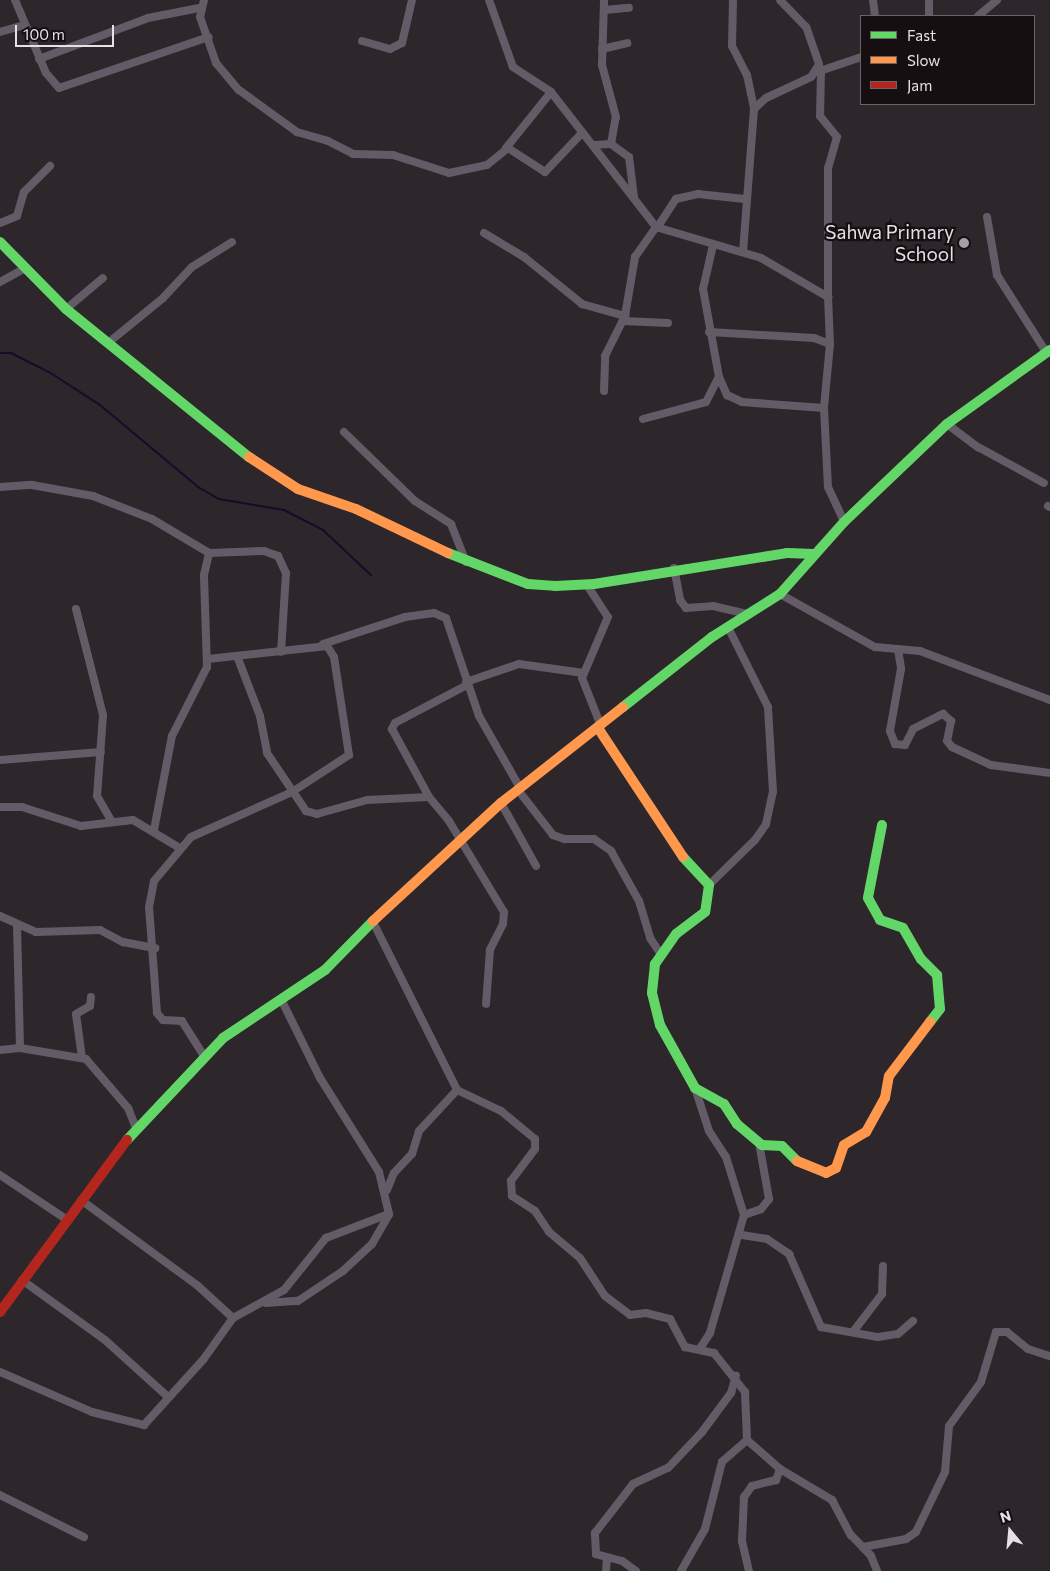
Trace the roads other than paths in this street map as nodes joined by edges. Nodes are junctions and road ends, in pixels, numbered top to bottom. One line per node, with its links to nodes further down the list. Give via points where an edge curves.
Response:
1 (15, 0): 16 (street)
2 (412, 0): 19 (street, via 402,44 390,49)
3 (489, 0): 25 (street, via 499,38 513,66)
4 (604, 0): 12 (street)
5 (733, 0): 26 (street, via 732,46 747,75)
6 (873, 0): 13 (street)
7 (929, 0): 14 (street)
8 (997, 0): 15 (street)
9 (782, 1): 24 (street, via 806,27 816,47)
10 (201, 4): 18 (street); 23 (street, via 148,18)
11 (629, 8): 12 (street)
12 (604, 10): 21 (street)
13 (875, 15)
14 (929, 15)
15 (979, 15)
16 (24, 25): 17 (street); 23 (street)
17 (0, 32)
18 (209, 37): 23 (street, via 66,88 50,80); 30 (street, via 219,69 247,98 297,132 328,141 353,154 394,155 449,173 487,165)
19 (362, 41)
20 (627, 43): 21 (street)
21 (602, 50): 28 (street, via 616,111)
22 (860, 57): 24 (street)
23 (39, 59)
24 (819, 71): 26 (street, via 766,98); 45 (street, via 820,116 837,137 828,168)
25 (550, 92): 27 (street); 30 (street)
26 (754, 109): 33 (street)
27 (582, 133): 29 (street); 30 (street, via 545,172)
28 (611, 144): 29 (street); 32 (street, via 631,163)
29 (595, 145): 32 (street)
30 (506, 148)
31 (50, 166): 35 (street, via 24,192 17,216)
32 (634, 198): 36 (street)
33 (745, 199): 36 (street, via 698,194 676,199); 41 (street)
34 (987, 217): 52 (street, via 997,275)
35 (0, 224)
36 (656, 227): 40 (street); 47 (street, via 635,256)
37 (484, 234): 47 (street, via 524,257 582,304)
38 (0, 242): 42 (street)
39 (232, 242): 50 (street, via 192,267 163,298)
40 (713, 246): 41 (street); 49 (street, via 703,281)
41 (743, 252): 45 (street)
42 (23, 269): 44 (street); 46 (street)
43 (103, 278): 46 (street)
44 (0, 282)
45 (828, 297): 51 (street)
46 (66, 309): 50 (street)
47 (624, 319): 48 (street); 54 (street, via 605,356)
48 (668, 322)
49 (709, 332): 51 (street, via 814,338); 53 (street)
50 (108, 343): 64 (street, via 154,376 201,424 298,489 356,509)
51 (830, 344): 55 (street)
52 (1048, 351): 57 (street)
53 (718, 377): 55 (street, via 733,399); 56 (street, via 706,402)
54 (604, 392)
55 (824, 408): 61 (street, via 828,486)
56 (643, 419)
57 (948, 424): 59 (street, via 978,448); 61 (street)
58 (344, 432): 64 (street, via 403,490 450,524)
59 (1044, 483)
60 (0, 487): 62 (street, via 32,486 94,496 152,520)
61 (844, 522): 63 (street)
62 (209, 553): 73 (street, via 264,552 282,560 286,573); 75 (street, via 204,575)
63 (814, 554): 65 (street); 67 (street)
64 (466, 562): 66 (street, via 528,584)
65 (674, 568): 66 (street); 69 (street, via 680,600 686,608 713,606)
66 (587, 585): 76 (street, via 606,609 608,623)
67 (780, 594): 69 (street); 72 (street, via 868,644)
68 (76, 609): 80 (street, via 103,714)
69 (749, 614): 70 (street)
70 (728, 627): 79 (street); 94 (street, via 768,707 773,792 766,824 755,840)
71 (323, 644): 73 (street); 77 (street, via 399,618 440,614 456,637); 84 (street, via 334,657 348,755)
72 (898, 649): 78 (street, via 920,651); 82 (street, via 901,669 890,731 895,744 906,744 916,728 943,714 951,721 947,740 952,747 991,765)
73 (281, 652): 74 (street)
74 (237, 656): 75 (street); 84 (street, via 260,716 267,753)
75 (208, 659): 90 (street, via 203,680 172,736)
76 (583, 673): 77 (street, via 518,664); 79 (street, via 584,687)
77 (466, 683): 83 (street); 85 (street, via 393,726)
78 (1050, 700)
79 (600, 727): 83 (street); 94 (street, via 670,843)
80 (101, 752): 81 (street); 88 (street, via 97,796)
81 (0, 760)
82 (1050, 773)
83 (519, 789): 86 (street); 99 (street, via 553,835 564,839 594,839 611,851 639,901 650,938)
84 (292, 792): 85 (street, via 311,814 367,800); 92 (street)
85 (429, 797): 91 (street)
86 (501, 803): 91 (street); 93 (street)
87 (0, 807): 88 (street, via 22,807 81,826)
88 (111, 820): 90 (street, via 133,820)
89 (882, 825): 110 (street, via 868,898 880,920 903,928 921,959 937,975 940,1009 889,1076 885,1098 866,1132 844,1144 832,1172 805,1166 782,1146)
90 (154, 830): 92 (street)
91 (459, 838): 96 (street); 102 (street, via 504,912 503,924 490,950)
92 (178, 847): 98 (street, via 160,869 150,894)
93 (536, 866)
94 (709, 884): 99 (street, via 705,912)
95 (0, 916): 97 (street)
96 (374, 924): 101 (street, via 325,970); 108 (street)
97 (17, 925): 98 (street, via 36,932 104,930 123,942); 103 (street)
98 (155, 948): 105 (street, via 157,1013 163,1020 182,1022)
99 (660, 953): 107 (street, via 653,978 655,1011)
100 (91, 997): 106 (street, via 90,1006 76,1014)
101 (281, 999): 105 (street, via 252,1016); 112 (street, via 320,1078)
102 (486, 1004)
103 (20, 1048): 104 (street); 106 (street)
104 (0, 1050)
105 (204, 1056): 109 (street)
106 (82, 1058): 109 (street, via 94,1065 128,1108)
107 (695, 1088): 110 (street, via 724,1104 737,1124); 115 (street, via 709,1131 726,1157)
108 (457, 1090): 112 (street, via 419,1131 408,1162 394,1173); 125 (street, via 501,1111 535,1139 534,1149 511,1182 512,1196 535,1211 556,1239 580,1258 605,1296 630,1315 664,1315 674,1324 685,1347)
109 (136, 1128): 113 (street)
110 (759, 1143): 115 (street, via 769,1199 760,1209)
111 (0, 1174): 116 (street)
112 (387, 1190): 114 (street)
113 (81, 1200): 116 (street); 122 (street, via 198,1286)
114 (389, 1214): 120 (street, via 326,1238 284,1290); 120 (street, via 372,1244 342,1271 298,1301)
115 (744, 1215): 117 (street)
116 (66, 1219): 119 (street)
117 (742, 1235): 124 (street, via 783,1248 818,1324); 125 (street, via 733,1249 710,1333)
118 (883, 1266): 124 (street, via 882,1294)
119 (22, 1280): 121 (street); 129 (street, via 105,1340)
120 (266, 1303): 122 (street)
121 (0, 1312)
122 (233, 1318): 129 (street, via 203,1360)
123 (913, 1321): 124 (street, via 890,1336)
124 (854, 1332)
125 (701, 1347): 128 (street, via 714,1353)
126 (1050, 1356): 134 (street, via 1028,1349 1007,1332 996,1332 984,1376 949,1426 945,1472 916,1532 906,1539)
127 (0, 1372): 129 (street, via 92,1412 139,1426 147,1424)
128 (736, 1376): 130 (street, via 745,1392); 135 (street, via 731,1393 702,1432 668,1468 633,1484 602,1521 595,1533 595,1550)
129 (167, 1396)
130 (748, 1440): 131 (street); 138 (street, via 722,1462 705,1529)
131 (780, 1469): 134 (street, via 832,1500 851,1535); 139 (street, via 776,1480 752,1486 744,1497 742,1541)
132 (0, 1495): 133 (street)
133 (84, 1537)
134 (863, 1547): 140 (street)
135 (608, 1558): 136 (street); 137 (street, via 622,1561)
136 (606, 1571)
137 (636, 1571)
138 (681, 1571)
139 (749, 1571)
140 (877, 1571)

